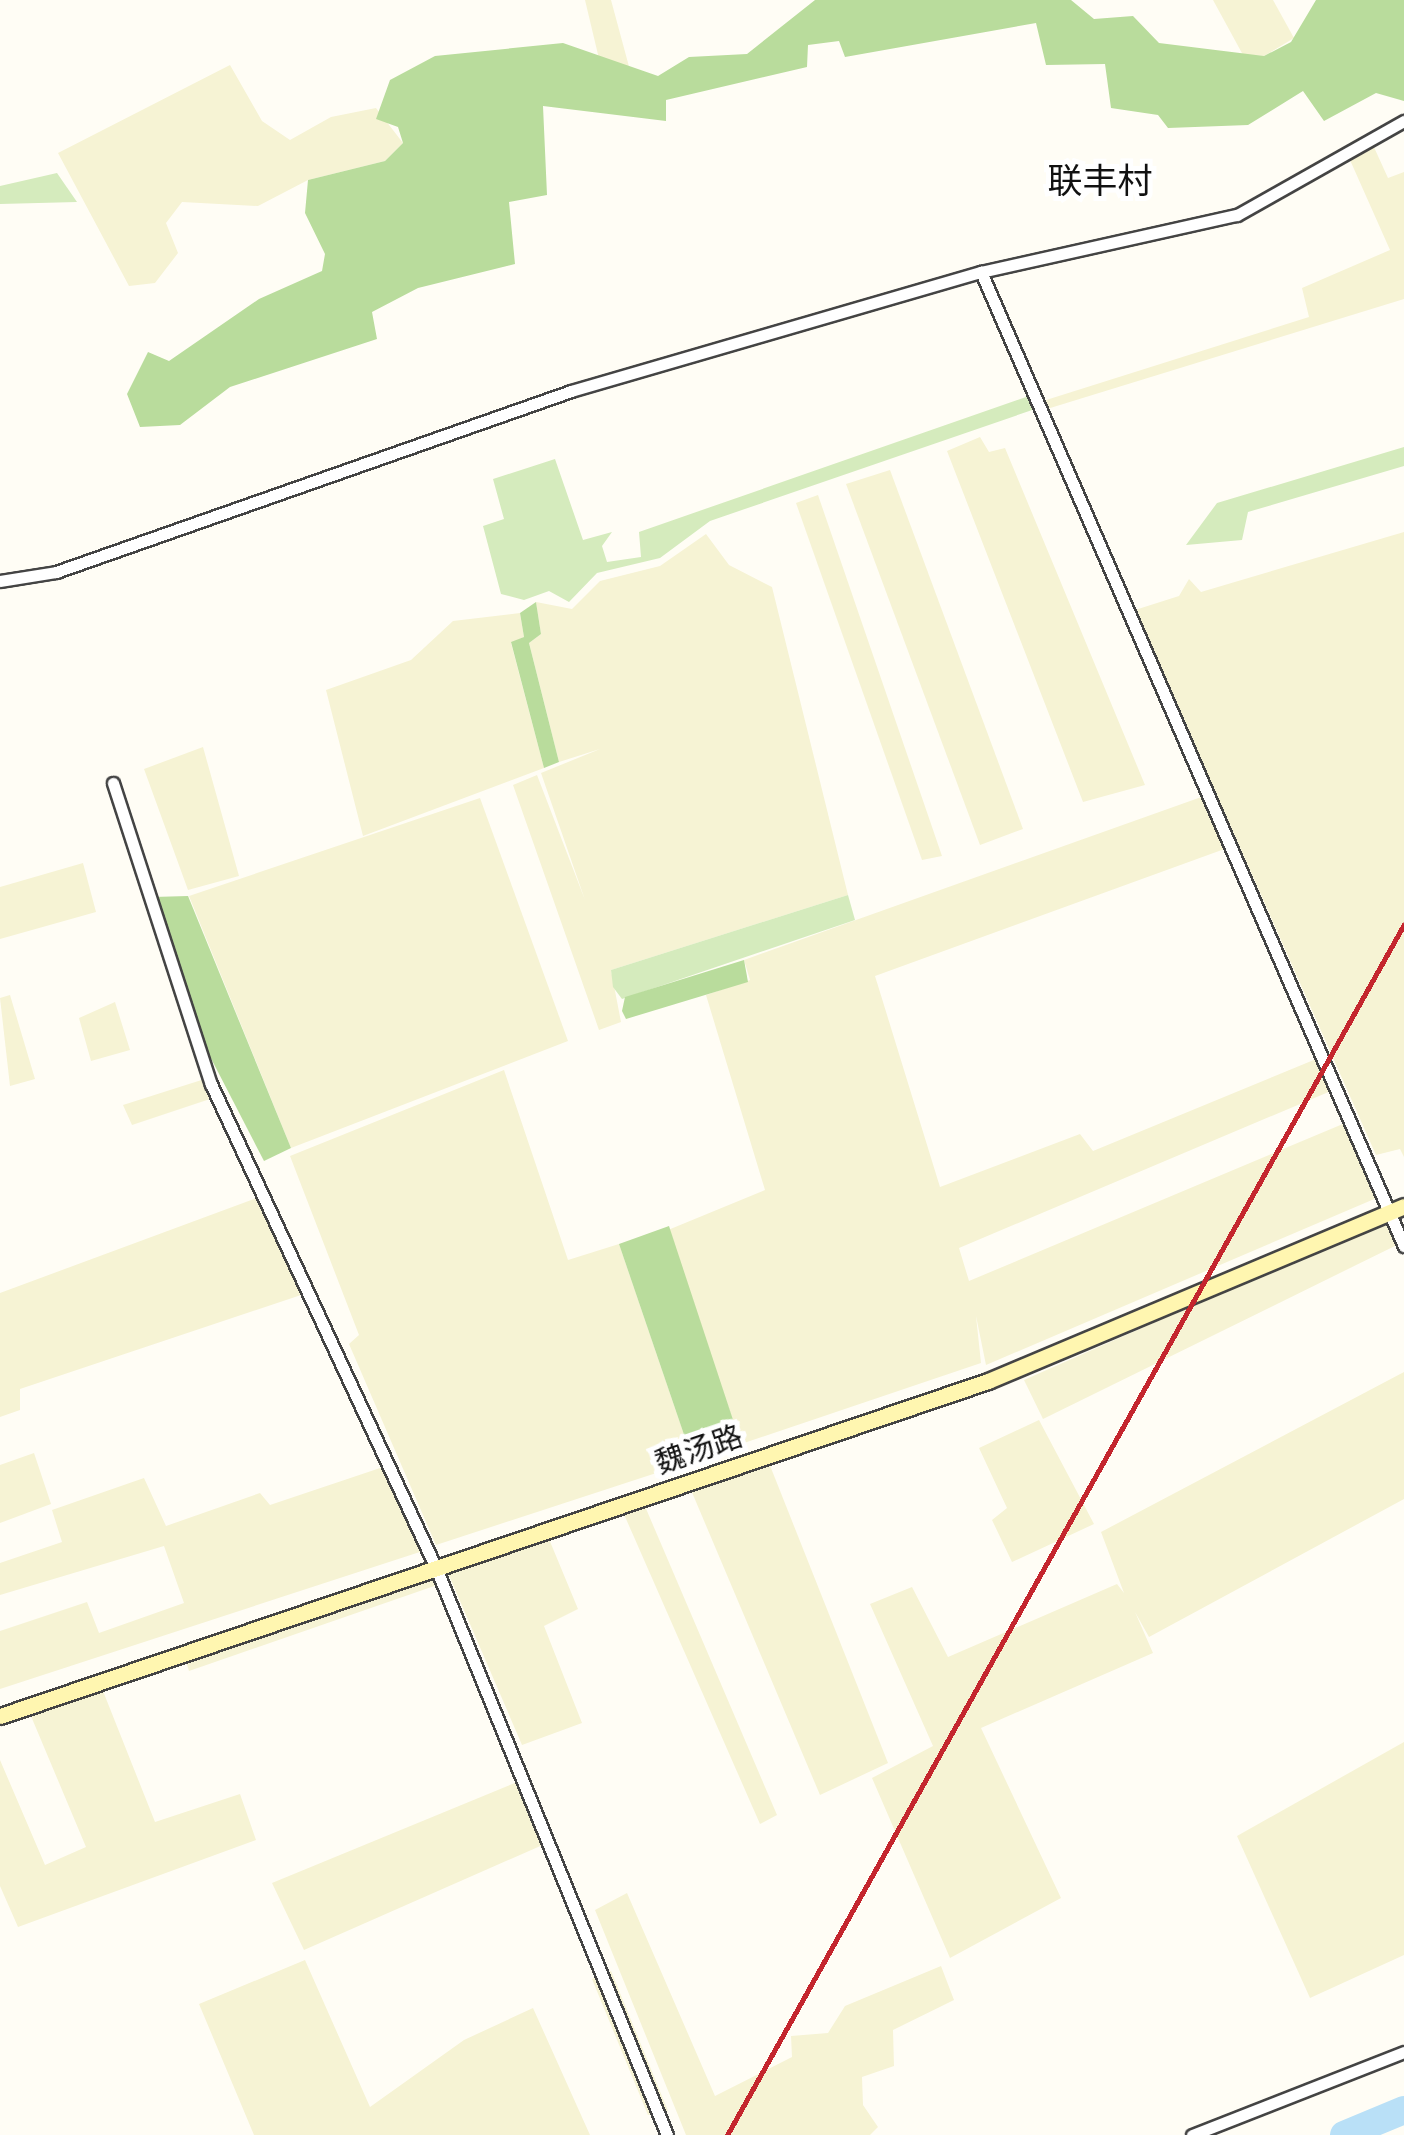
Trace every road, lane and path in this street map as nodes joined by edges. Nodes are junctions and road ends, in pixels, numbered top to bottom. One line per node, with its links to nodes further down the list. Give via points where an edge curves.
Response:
1 (1404, 121): 2 (street, via 1237,215)
2 (981, 272): 3 (street, via 570,391 56,572); 6 (street)
3 (0, 581)
4 (113, 784): 8 (street, via 211,1084)
5 (1404, 1206): 6 (street, 魏汤路)
6 (1387, 1210): 7 (street); 8 (street, 魏汤路, via 988,1380)
7 (1404, 1246)
8 (436, 1568): 9 (street, 魏汤路); 11 (street)
9 (0, 1716)
10 (1404, 2052): 12 (street)
11 (667, 2135)
12 (1192, 2135)

